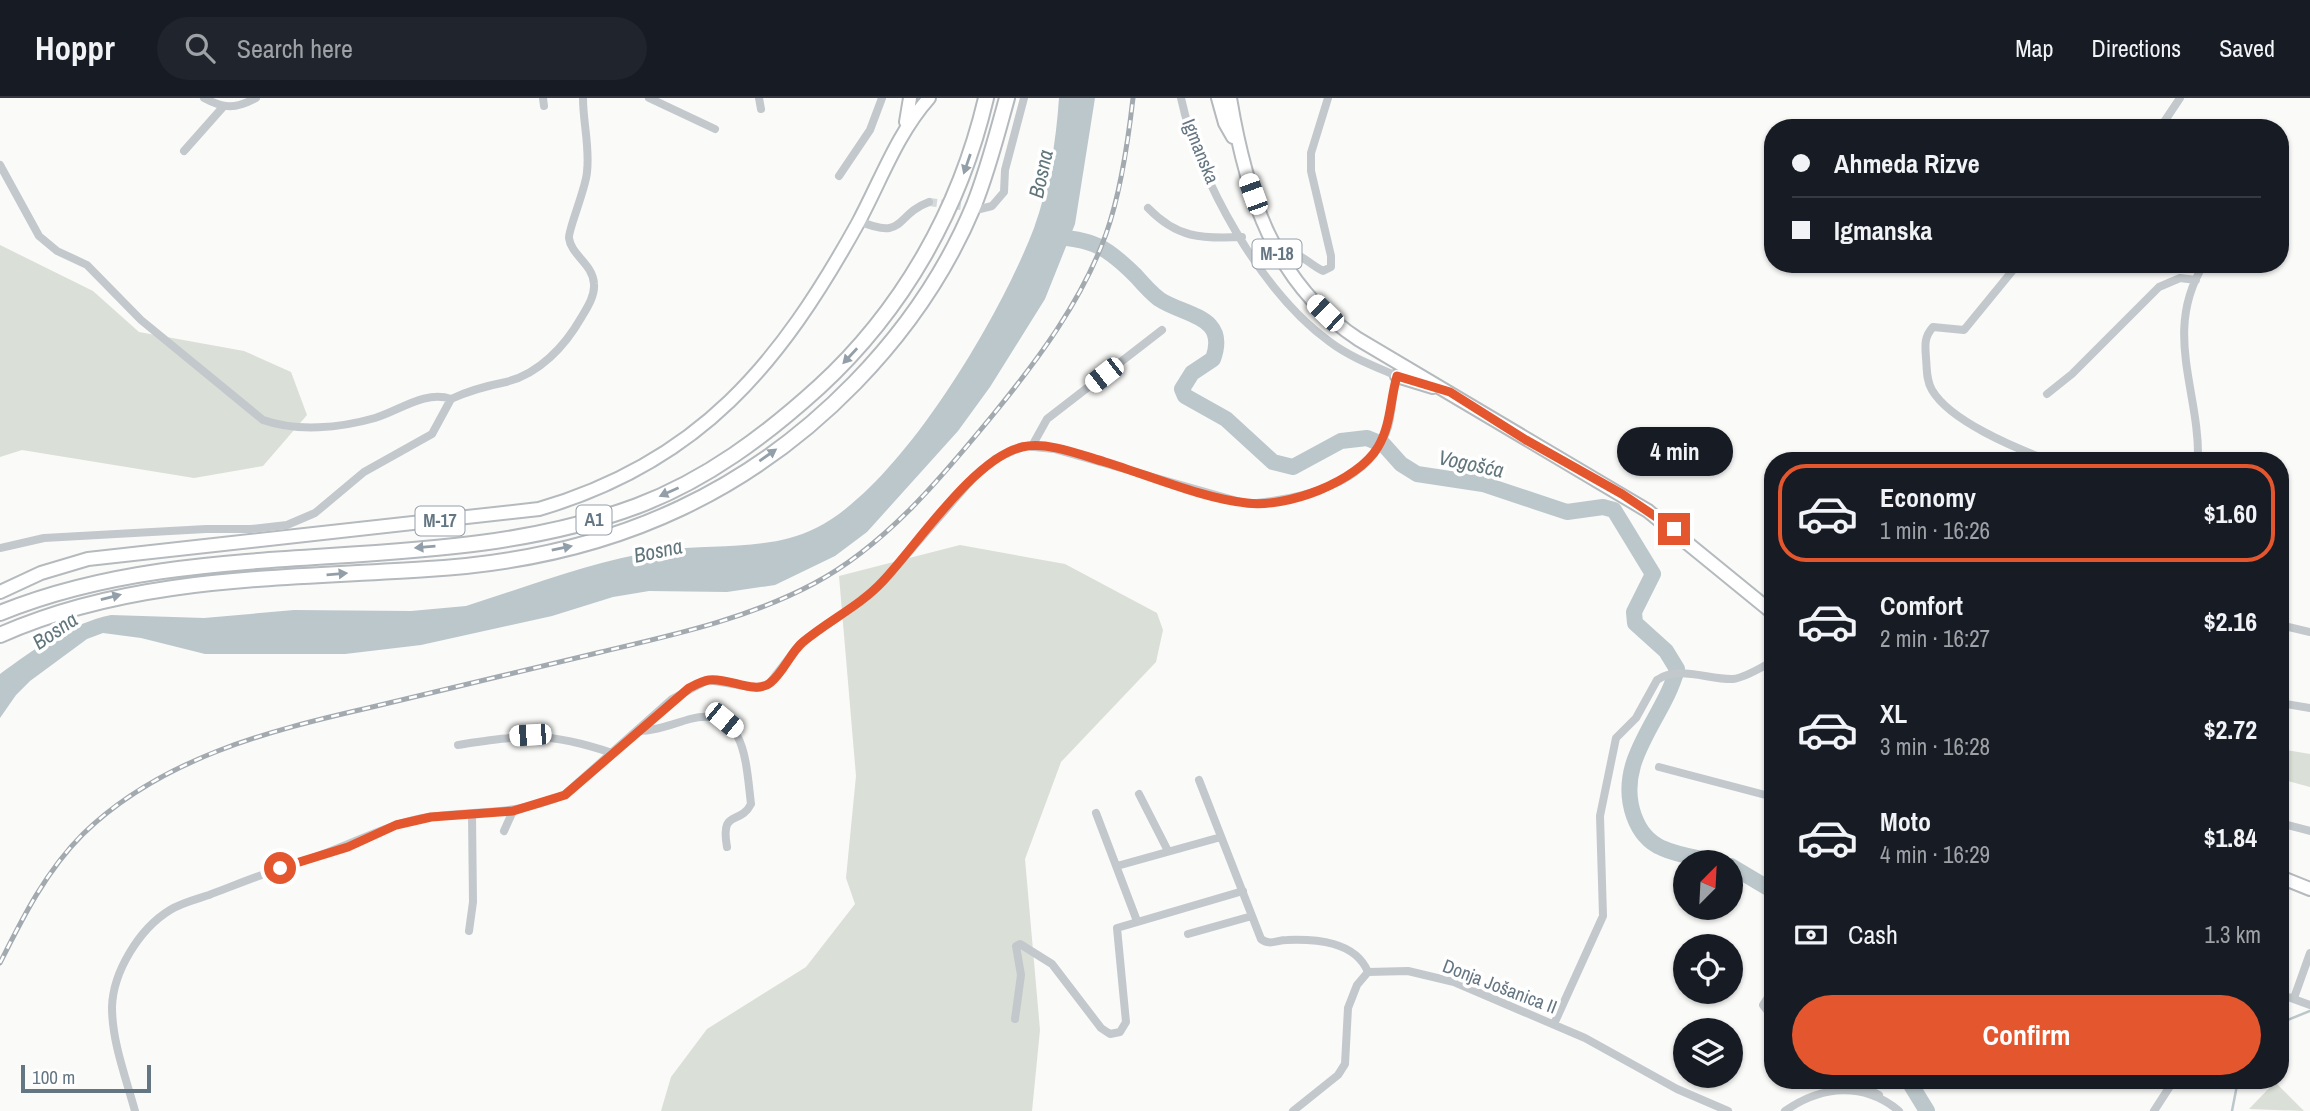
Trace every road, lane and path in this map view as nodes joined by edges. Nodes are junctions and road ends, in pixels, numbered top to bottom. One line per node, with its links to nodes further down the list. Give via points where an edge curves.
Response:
1 (204, 98): 17 (street)
2 (256, 98): 17 (street)
3 (583, 98): 40 (street, via 587,174 569,235 572,247 592,272 595,286 590,302 566,341 541,365)
4 (649, 98): 20 (street)
5 (759, 98): 18 (street)
6 (882, 98): 25 (street, via 870,130)
7 (909, 98): 21 (main road, M-17)
8 (929, 98): 21 (main road, M-17)
9 (986, 98): 48 (highway, A1, one-way to 48, via 964,174 943,222 879,324 784,419 679,487 626,509 537,534 165,569 68,589)
10 (1007, 98): 51 (highway, A1, one-way to 10, via 75,606 128,593 503,561 636,527 723,486 827,409 903,328 973,207)
11 (1024, 98): 28 (street, via 1005,170 1004,192 992,206)
12 (1181, 98): 30 (street, Igmanska, via 1206,171)
13 (1218, 98): 22 (main road, M-18)
14 (1230, 98): 22 (main road, M-18)
15 (1328, 98): 31 (street, via 1311,153 1311,171 1331,267 1323,271 1296,252)
16 (2180, 98): 19 (street)
17 (223, 107): 23 (street)
18 (761, 109)
19 (2166, 119)
20 (715, 129)
21 (904, 130): 29 (main road, M-17)
22 (1237, 143): 31 (main road, M-18)
23 (184, 151)
24 (0, 165): 40 (street, via 39,236 57,251 87,265 141,320 263,420 280,426 321,426 373,419 429,397)
25 (839, 176)
26 (929, 202): 29 (street, via 894,228 875,228)
27 (1148, 208): 30 (street, via 1163,224 1185,234)
28 (980, 209)
29 (859, 221): 44 (main road, M-17, via 812,304 766,365 721,411 629,474 539,509)
30 (1242, 237): 37 (street, Igmanska, via 1304,321 1354,356)
31 (1275, 251): 36 (main road, M-18, via 1301,289 1325,313 1358,339)
32 (2011, 273): 42 (street, via 1964,330 1933,327 1924,344 1928,382 1941,401 1966,420)
33 (2200, 273): 34 (street)
34 (2196, 280): 39 (street, via 2179,278 2160,287); 43 (street, via 2183,332)
35 (1162, 330): 41 (street, via 1047,419)
36 (1404, 364): 37 (street); 38 (main road, M-18)
37 (1397, 376): 38 (main road); 41 (street, via 1385,435 1356,473 1279,501 1248,504)
38 (1450, 392): 47 (main road, M-18, via 1648,511)
39 (2047, 394)
40 (451, 400): 44 (street, via 432,434 358,476 315,513)
41 (1032, 446): 55 (street, via 1008,452 974,477 883,582 800,644 768,685 757,688 708,680 672,699)
42 (2030, 452)
43 (2196, 452)
44 (224, 536): 45 (street, via 44,538); 46 (main road, M-17, via 88,559)
45 (0, 548)
46 (0, 592)
47 (1764, 606)
48 (0, 613)
49 (2289, 627): 50 (street)
50 (2310, 632)
51 (0, 635)
52 (1764, 665): 85 (street, via 1736,679 1667,675 1657,680 1636,718 1616,738 1600,816 1603,916)
53 (2289, 704): 54 (street)
54 (2310, 708)
55 (637, 731): 57 (street); 69 (street, via 704,716 724,720 736,729 751,804 728,821 724,830)
56 (458, 745): 57 (street, via 548,736)
57 (612, 753): 62 (street, via 565,795)
58 (1659, 766): 61 (street)
59 (1199, 780): 68 (street)
60 (1139, 794): 70 (street)
61 (1764, 795)
62 (513, 811): 64 (street); 66 (street)
63 (1096, 813): 71 (street)
64 (472, 815): 77 (street); 89 (street, via 396,825 348,847 170,910 130,954 114,992 114,1028)
65 (2289, 825): 67 (street)
66 (504, 831)
67 (2310, 831)
68 (1220, 836): 70 (street); 74 (street)
69 (727, 847)
70 (1168, 851): 71 (street)
71 (1117, 866): 76 (street)
72 (2289, 881): 73 (main road)
73 (2310, 889)
74 (1243, 891): 75 (street); 76 (street)
75 (1252, 916): 78 (street); 80 (street, via 1264,942 1334,943 1350,950)
76 (1137, 920): 84 (street, via 1117,928 1126,1022 1120,1032 1110,1034 1101,1028 1052,964 1020,944 1016,946 1021,975)
77 (469, 932)
78 (1188, 934)
79 (2310, 953): 82 (street)
80 (1368, 972): 85 (street, Donja Jošanica II, via 1395,970 1454,982); 90 (street, via 1348,1009 1345,1064)
81 (2289, 997): 82 (street)
82 (2294, 998): 83 (street)
83 (2310, 1005)
84 (1015, 1019)
85 (1555, 1024): 91 (street, Donja Jošanica II)
86 (1871, 1089): 88 (street)
87 (2168, 1089): 94 (street)
88 (1880, 1096): 92 (street, via 1825,1091); 93 (street)
89 (135, 1111)
90 (1293, 1111)
91 (1728, 1111)
92 (1785, 1111)
93 (1899, 1111)
94 (2154, 1111)

